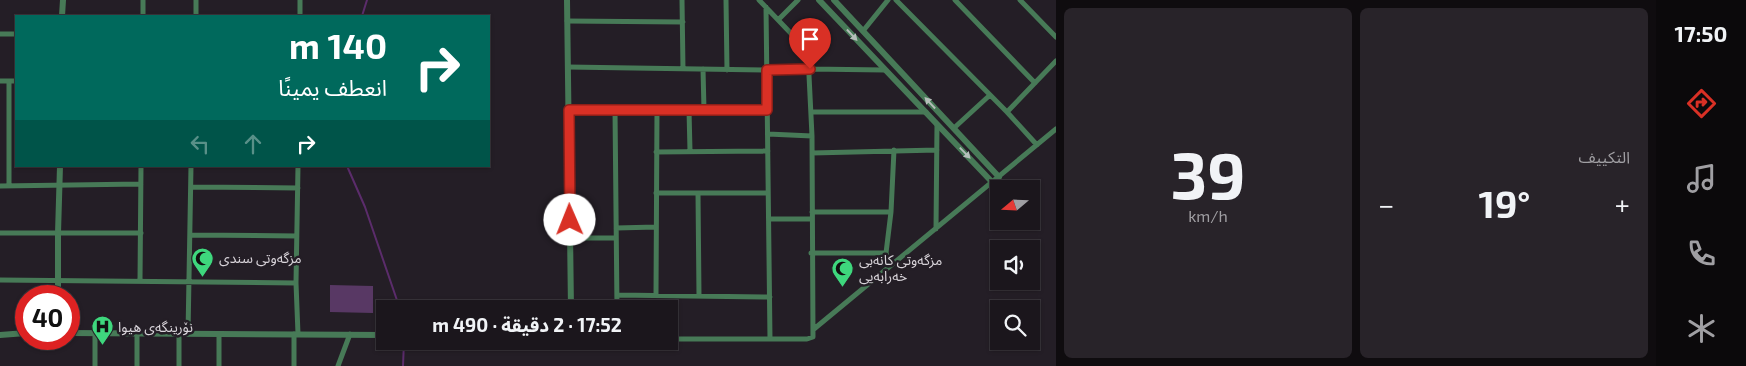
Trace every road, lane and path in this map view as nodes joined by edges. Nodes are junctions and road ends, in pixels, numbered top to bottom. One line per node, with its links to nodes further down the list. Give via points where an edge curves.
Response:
1 (63, 0): 17 (street)
2 (143, 0): 18 (street)
3 (196, 0): 19 (street)
4 (300, 0): 20 (street)
5 (567, 0): 22 (street)
6 (682, 0): 23 (street)
7 (726, 0): 33 (street)
8 (759, 0): 16 (street)
9 (798, 0): 21 (street)
10 (819, 0): 35 (street, one-way to 35)
11 (834, 0): 24 (street)
12 (888, 0): 24 (street)
13 (896, 0): 40 (street)
14 (955, 0): 39 (street)
15 (1020, 0): 27 (street)
16 (766, 7): 21 (street); 34 (street)
17 (62, 15)
18 (143, 15)
19 (196, 15)
20 (300, 15)
21 (779, 19): 32 (street, via 808,55)
22 (568, 21): 23 (street); 29 (street)
23 (682, 22): 30 (street)
24 (863, 31): 51 (street, one-way to 24)
25 (0, 34): 26 (street)
26 (15, 34)
27 (1055, 35)
28 (1056, 61): 39 (street)
29 (568, 67): 30 (street); 41 (street)
30 (683, 69): 31 (street)
31 (703, 69): 33 (street); 45 (street)
32 (810, 69): 34 (street); 35 (street); 47 (street)
33 (727, 70): 34 (street)
34 (767, 70): 46 (street)
35 (885, 70): 48 (street)
36 (9, 81): 37 (street); 38 (street); 73 (street)
37 (15, 81)
38 (0, 82)
39 (1035, 83): 49 (street)
40 (990, 95): 49 (street); 51 (street)
41 (569, 110): 42 (street); 91 (street)
42 (615, 110): 43 (street); 84 (street)
43 (656, 110): 44 (street); 60 (street)
44 (689, 110): 45 (street); 58 (street)
45 (704, 110): 46 (street)
46 (767, 110): 53 (street)
47 (812, 112): 48 (street); 54 (street)
48 (926, 112): 50 (street)
49 (1006, 112): 55 (street)
50 (937, 124): 57 (street); 67 (street, one-way to 67)
51 (954, 128): 66 (street)
52 (1056, 129): 55 (street)
53 (768, 134): 54 (street); 59 (street)
54 (812, 136): 61 (street)
55 (1037, 145): 66 (street)
56 (894, 150): 57 (street); 61 (street); 80 (street)
57 (937, 150): 85 (street)
58 (690, 151): 59 (street); 60 (street)
59 (768, 151): 76 (street)
60 (656, 152): 77 (street)
61 (812, 153): 79 (street)
62 (60, 167): 71 (street)
63 (141, 167): 69 (street)
64 (192, 167): 74 (street)
65 (298, 167): 75 (street)
66 (999, 177): 68 (street)
67 (990, 180)
68 (995, 180)
69 (141, 184): 71 (street); 88 (street)
70 (990, 184): 85 (street)
71 (60, 185): 73 (street); 87 (street)
72 (0, 186): 73 (street)
73 (8, 186)
74 (191, 187): 75 (street); 89 (street)
75 (298, 188): 90 (street)
76 (768, 192): 78 (street); 81 (street)
77 (656, 193): 78 (street); 83 (street)
78 (698, 193): 104 (street)
79 (812, 212): 80 (street); 82 (street)
80 (890, 212): 94 (street)
81 (769, 219): 82 (street); 105 (street)
82 (812, 219): 93 (street)
83 (656, 227): 84 (street); 103 (street)
84 (616, 228): 92 (street)
85 (936, 229): 95 (street)
86 (0, 232): 87 (street)
87 (58, 233): 88 (street); 97 (street)
88 (141, 233): 98 (street)
89 (190, 235): 90 (street); 99 (street)
90 (297, 236): 100 (street)
91 (570, 238): 92 (street); 106 (street)
92 (616, 238): 102 (street)
93 (812, 253): 94 (street); 108 (street)
94 (886, 253): 95 (street)
95 (890, 266): 108 (street)
96 (0, 280): 97 (street)
97 (59, 281): 98 (street); 101 (street)
98 (140, 281): 99 (street)
99 (189, 281): 100 (street); 115 (street)
100 (296, 282): 116 (street)
101 (59, 285)
102 (617, 294): 103 (street); 107 (street)
103 (656, 295): 104 (street)
104 (699, 296): 105 (street)
105 (770, 297): 121 (street)
106 (571, 300)
107 (617, 300)
108 (814, 329): 121 (street, via 813,336 807,340)
109 (15, 333): 112 (street)
110 (80, 333): 111 (street)
111 (95, 333): 113 (street); 122 (street)
112 (2, 334)
113 (137, 334): 114 (street); 123 (street)
114 (179, 334): 115 (street); 124 (street)
115 (188, 334): 118 (street)
116 (296, 334): 117 (street); 118 (street); 126 (street)
117 (350, 334): 119 (street); 127 (street)
118 (219, 335): 125 (street)
119 (376, 335)
120 (678, 339): 121 (street)
121 (770, 339)
122 (95, 366)
123 (137, 366)
124 (179, 366)
125 (220, 366)
126 (294, 366)
127 (338, 366)

